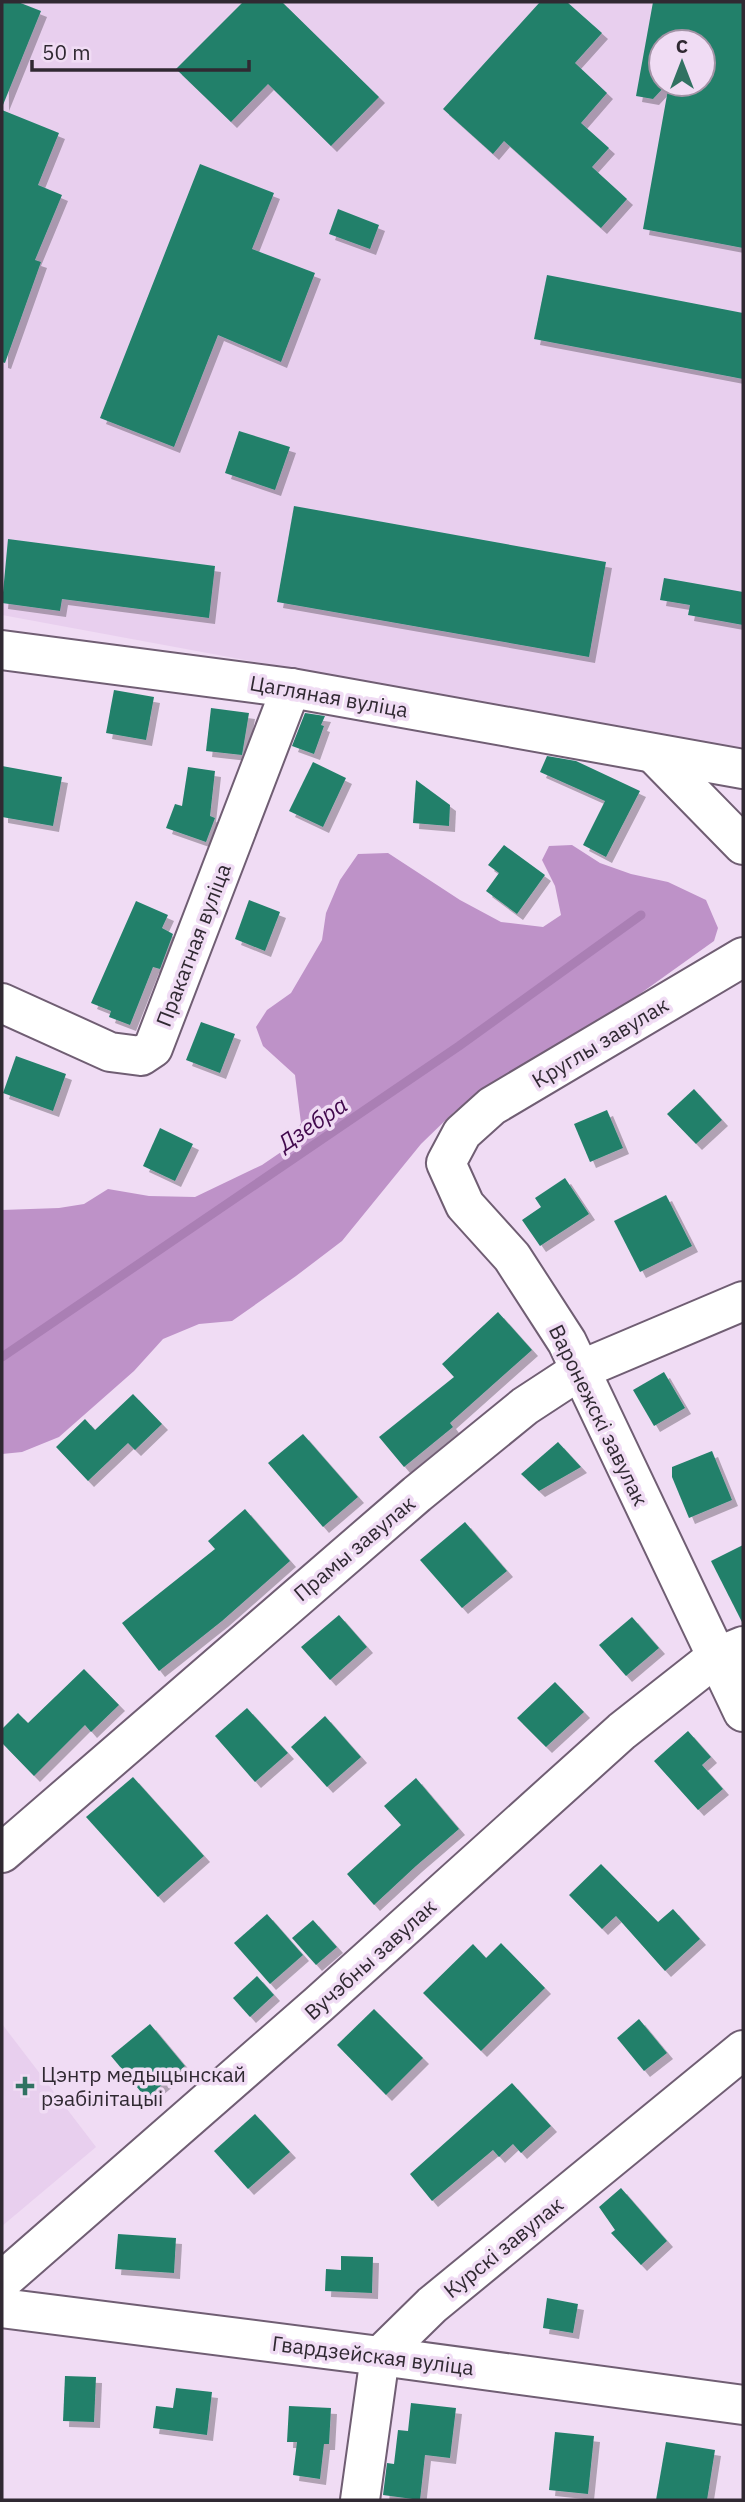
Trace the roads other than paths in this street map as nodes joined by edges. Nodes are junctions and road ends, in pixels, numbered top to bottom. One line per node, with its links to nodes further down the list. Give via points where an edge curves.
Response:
1 (2, 650): 2 (street, Цагляная вуліца)
2 (291, 688): 3 (street, Цагляная вуліца); 7 (street, Пракатная вуліца, via 153,1048 141,1056 110,1052)
3 (654, 754): 4 (street, Цагляная вуліца); 5 (street)
4 (743, 769)
5 (743, 845)
6 (743, 957): 8 (street, Круглы завулак, via 492,1106)
7 (2, 1003)
8 (462, 1133): 10 (street, Варонежскі завулак, via 446,1163 465,1205 512,1257 568,1342)
9 (743, 1301): 10 (street, Прамы завулак)
10 (580, 1370): 11 (street, Варонежскі завулак); 13 (street, Прамы завулак, via 526,1406 417,1494)
11 (730, 1651): 12 (street, Варонежскі завулак); 15 (street, Вучэбны завулак, via 622,1731)
12 (743, 1712)
13 (2, 1853)
14 (743, 2050): 17 (street, Курскі завулак, via 432,2305)
15 (2, 2281)
16 (2, 2308): 17 (street, Гвардзейская вуліца)
17 (380, 2356): 18 (street, Гвардзейская вуліца); 19 (street)
18 (743, 2405)
19 (360, 2500)

